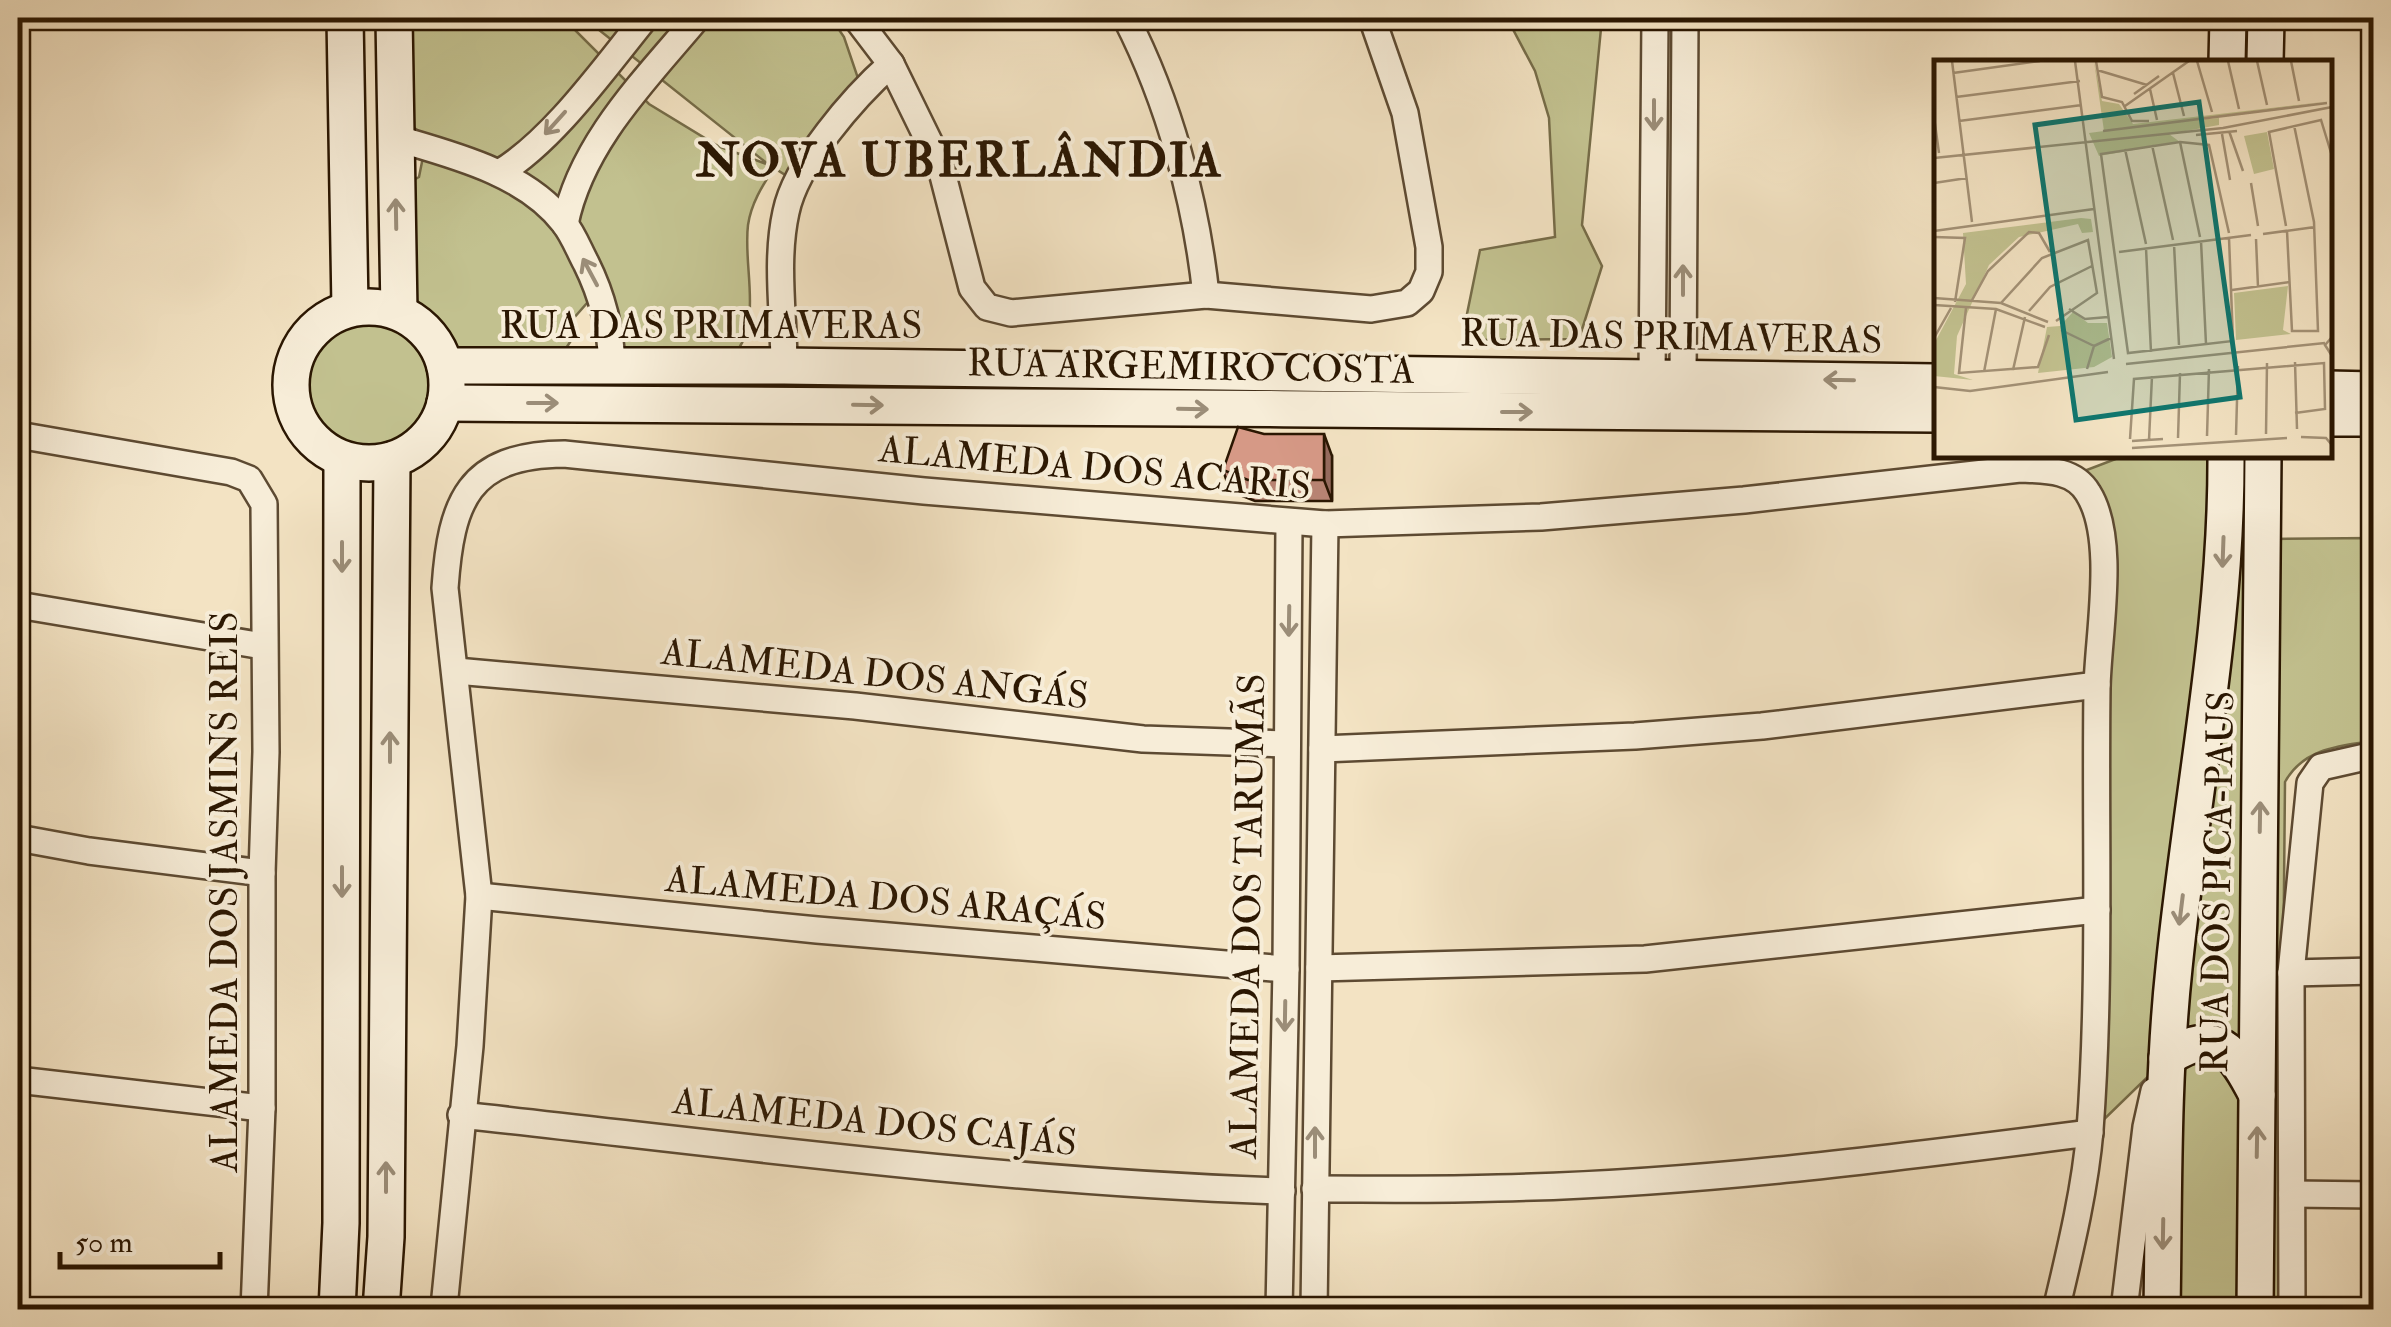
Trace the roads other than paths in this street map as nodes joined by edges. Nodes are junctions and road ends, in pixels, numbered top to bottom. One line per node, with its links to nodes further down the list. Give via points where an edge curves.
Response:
1 (346, 18): 21 (street)
2 (394, 18): 17 (street)
3 (645, 18): 15 (street)
4 (697, 18): 16 (street)
5 (856, 18): 14 (street)
6 (1126, 18): 20 (street, via 1147,58 1190,195)
7 (1372, 18): 20 (street, via 1405,113 1430,247 1421,291 1406,304 1371,309)
8 (1655, 18): 28 (street, one-way to 28)
9 (1685, 18): 28 (street, one-way to 9)
10 (2228, 18): 12 (street)
11 (2266, 18): 13 (street)
12 (2227, 60)
13 (2265, 60)
14 (891, 64): 20 (street, via 940,164 966,270 987,307 1011,313); 26 (street, via 862,90 795,182 782,252)
15 (606, 66): 16 (street); 18 (street, one-way to 18, via 538,143)
16 (635, 91): 19 (street, via 595,147)
17 (396, 138): 18 (street); 22 (street, one-way to 17)
18 (499, 173): 19 (street)
19 (565, 224): 24 (street, one-way to 19, via 598,288)
20 (1206, 296)
21 (350, 308): 22 (street); 41 (street, via 324,319 304,340 290,384 310,438)
22 (399, 312): 23 (street, via 420,324)
23 (445, 366): 24 (street, RUA DAS PRIMAVERAS); 33 (street)
24 (612, 366): 25 (street, RUA DAS PRIMAVERAS)
25 (708, 366): 26 (street, RUA DAS PRIMAVERAS); 32 (street)
26 (784, 366): 27 (street, RUA DAS PRIMAVERAS)
27 (1076, 370): 28 (street, RUA DAS PRIMAVERAS); 34 (street)
28 (1667, 377): 29 (street, RUA DAS PRIMAVERAS, one-way to 28)
29 (1934, 382)
30 (2331, 389): 31 (street)
31 (2374, 390)
32 (699, 402): 33 (street, RUA ARGEMIRO COSTA, one-way to 32); 34 (street, RUA ARGEMIRO COSTA, one-way to 34)
33 (445, 404): 42 (street, via 416,448)
34 (1074, 408): 35 (street, RUA ARGEMIRO COSTA, one-way to 35)
35 (1934, 414)
36 (2331, 418): 37 (street)
37 (2374, 418)
38 (18, 435): 46 (street, ALAMEDA DOS JASMINS REIS, via 249,478 264,504)
39 (2226, 458): 62 (street, RUA DOS PICA-PAUS, one-way to 62, via 2222,580)
40 (2263, 458): 66 (street, RUA DOS PICA-PAUS, one-way to 40)
41 (342, 460): 42 (street); 77 (street, one-way to 77)
42 (392, 460): 78 (street, one-way to 42)
43 (1290, 523): 44 (street, ALAMEDA DOS ACARIS); 47 (street, ALAMEDA DOS ACARIS, via 528,454 499,463 456,514 445,588); 49 (street, ALAMEDA DOS TARUMÃS, one-way to 49)
44 (1325, 524): 48 (street, ALAMEDA DOS ACARIS, via 1542,517 2049,470 2087,489 2101,532); 50 (street, ALAMEDA DOS TARUMÃS)
45 (18, 605): 46 (street)
46 (263, 646): 55 (street, ALAMEDA DOS JASMINS REIS)
47 (456, 671): 49 (street, ALAMEDA DOS ANGÁS, via 1144,739); 56 (street, ALAMEDA DOS ACARIS)
48 (2097, 685): 50 (street, via 1762,726); 57 (street)
49 (1287, 744): 54 (street, ALAMEDA DOS TARUMÃS)
50 (1322, 749): 53 (street, ALAMEDA DOS TARUMÃS)
51 (2374, 755): 61 (street, via 2321,767 2310,784)
52 (18, 838): 55 (street)
53 (1320, 853): 54 (street); 58 (street, ALAMEDA DOS TARUMÃS)
54 (1287, 854): 59 (street, ALAMEDA DOS TARUMÃS)
55 (262, 874): 67 (street, ALAMEDA DOS JASMINS REIS)
56 (479, 896): 59 (street, ALAMEDA DOS ARAÇÁS); 68 (street, ALAMEDA DOS ACARIS)
57 (2097, 910): 58 (street, via 1644,959); 69 (street)
58 (1319, 968): 64 (street, ALAMEDA DOS TARUMÃS)
59 (1286, 969): 63 (street, ALAMEDA DOS TARUMÃS, one-way to 63)
60 (2374, 971): 61 (street)
61 (2291, 973): 72 (street)
62 (2167, 1058): 66 (street, via 2194,1044 2228,1049); 81 (street, RUA DOS PICA-PAUS, via 2146,1127); 82 (street, RUA DOS PICA-PAUS, one-way to 82)
63 (1284, 1078): 64 (street); 71 (street, ALAMEDA DOS TARUMÃS)
64 (1314, 1078): 70 (street, ALAMEDA DOS TARUMÃS, one-way to 64)
65 (18, 1080): 67 (street)
66 (2258, 1096): 83 (street, RUA DOS PICA-PAUS, one-way to 66)
67 (262, 1108): 76 (street, ALAMEDA DOS JASMINS REIS)
68 (461, 1115): 71 (street, ALAMEDA DOS CAJÁS, via 858,1159); 79 (street, ALAMEDA DOS ACARIS)
69 (2090, 1133): 70 (street, via 1656,1179); 80 (street)
70 (1315, 1189): 75 (street, ALAMEDA DOS TARUMÃS)
71 (1282, 1191): 74 (street, ALAMEDA DOS TARUMÃS)
72 (2292, 1194): 73 (street); 84 (street)
73 (2374, 1195)
74 (1279, 1306): 75 (street)
75 (1314, 1307)
76 (254, 1310)
77 (336, 1310)
78 (382, 1310)
79 (446, 1310)
80 (2056, 1310)
81 (2124, 1310)
82 (2162, 1310)
83 (2255, 1310)
84 (2292, 1310)

